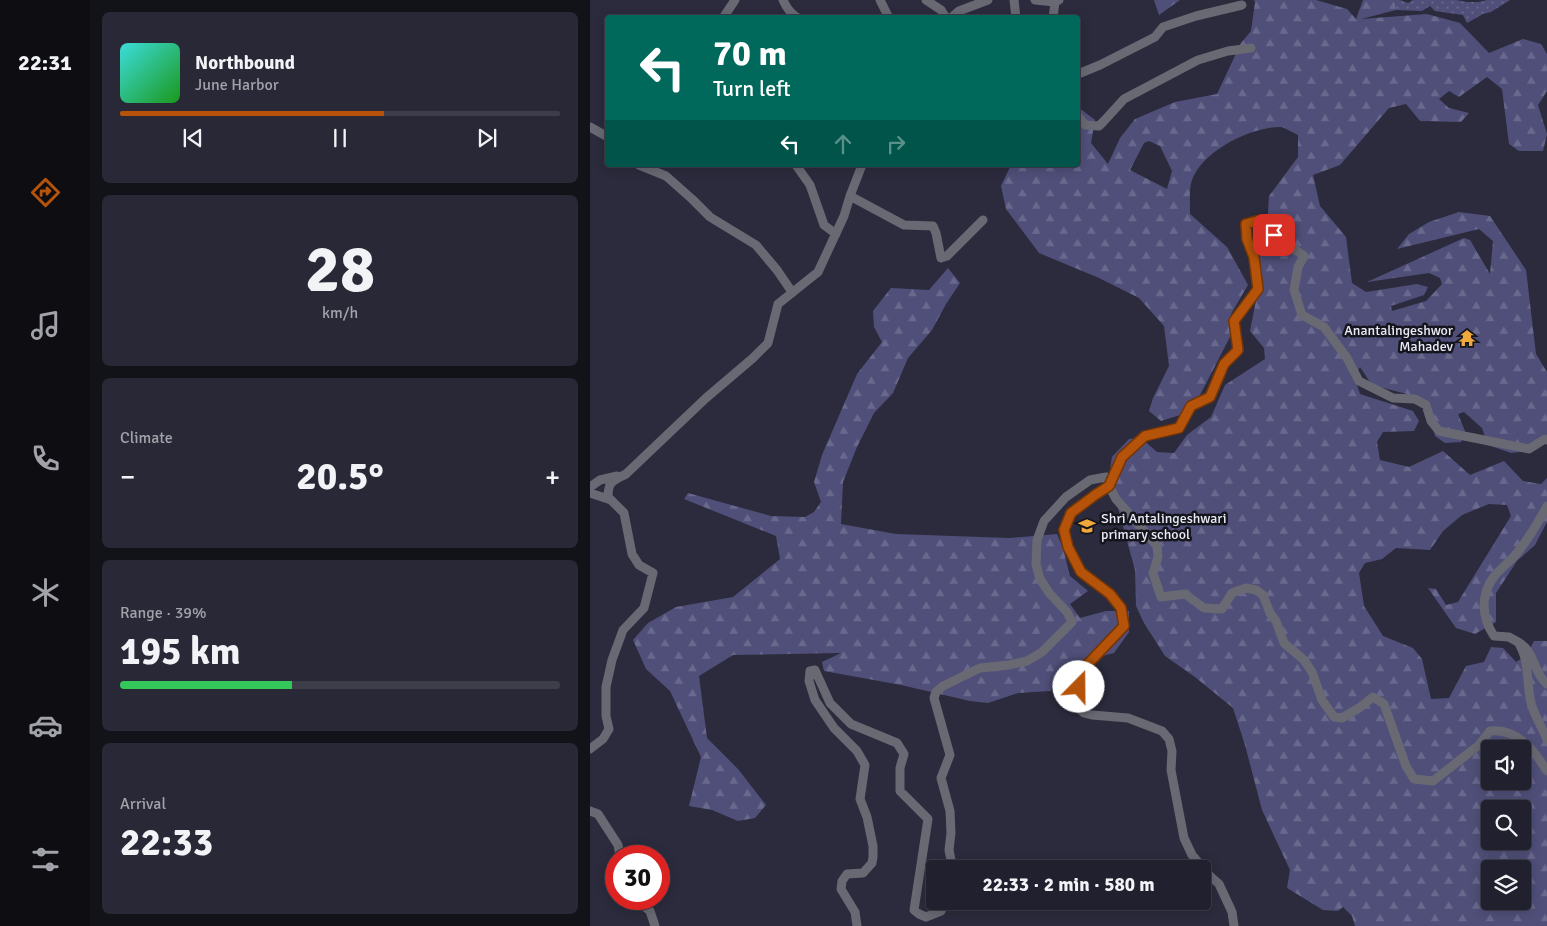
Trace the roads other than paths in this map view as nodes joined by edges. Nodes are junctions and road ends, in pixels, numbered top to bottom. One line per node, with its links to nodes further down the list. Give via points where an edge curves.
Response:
1 (735, 0): 10 (street)
2 (782, 0): 11 (street)
3 (880, 0): 12 (street)
4 (926, 0): 13 (street)
5 (988, 0): 14 (street)
6 (1014, 0): 15 (street)
7 (1035, 0): 8 (street)
8 (1057, 1): 16 (street)
9 (1242, 6): 18 (street, via 1163,27 1155,37)
10 (725, 15)
11 (795, 15)
12 (888, 15)
13 (944, 15)
14 (954, 15)
15 (1016, 15)
16 (1054, 15)
17 (1252, 48): 19 (street, via 1198,60 1124,99 1099,126 1085,125)
18 (1080, 73)
19 (1080, 119)
20 (590, 127): 21 (street)
21 (605, 135)
22 (644, 167): 28 (street, via 666,176 710,217 756,245)
23 (797, 167): 27 (street, via 810,185 824,225)
24 (861, 167): 25 (street)
25 (850, 196): 26 (street, via 904,225 933,226 941,258 947,256); 27 (street)
26 (983, 220)
27 (836, 234): 28 (street, via 818,272)
28 (792, 292): 30 (street, via 778,304 768,343)
29 (1547, 440): 31 (street, via 1529,449 1439,431 1426,406 1415,399 1393,398 1359,381 1324,327 1302,315 1294,290 1298,267 1304,256 1274,235 1260,220 1246,224 1258,289 1234,321 1238,350 1224,364 1210,397 1191,406 1179,428 1145,436 1122,457)
30 (626, 474): 32 (street, via 600,480); 34 (street, via 608,488)
31 (1109, 486): 40 (street, via 1116,499 1157,546 1158,557 1153,573 1161,597 1185,594 1204,608 1222,609 1232,593 1246,588 1263,595 1284,643 1304,660 1322,700 1334,716 1342,718 1373,697 1384,704 1414,780 1433,782 1479,745 1490,731 1498,730 1520,739 1533,749); 43 (street, via 1106,477 1090,480 1066,497 1044,521 1037,540 1036,564 1040,580 1072,622 1042,652 1027,661 980,668 936,692 934,698 950,755 941,778 950,811); 48 (street, via 1071,513 1064,530 1068,547 1081,572 1110,594 1121,608 1124,626 1085,667 1079,687 1078,708 1092,715 1128,718 1162,731 1169,739 1171,770 1184,838 1192,855 1219,884 1232,912)
32 (590, 487)
33 (590, 493): 34 (street)
34 (611, 500): 39 (street, via 624,513 632,554 639,565 653,573 644,608 623,630 612,660 606,687 609,729 603,740)
35 (1547, 506): 36 (street, via 1520,550 1485,590 1484,616 1490,630 1494,636 1509,637)
36 (1518, 642): 37 (street, via 1526,646 1540,678); 38 (street, via 1528,666 1532,705)
37 (1547, 684)
38 (1547, 739)
39 (590, 749)
40 (1547, 771)
41 (590, 811): 42 (street, via 598,814)
42 (618, 845)
43 (951, 860)
44 (649, 910): 46 (street)
45 (942, 910): 47 (street, via 926,917 914,910 928,819 900,791 904,754 901,748 897,743 851,724 830,703 815,670 810,671 809,681 815,700 865,765 860,799 873,846 872,864 863,873 847,874 841,889 854,912)
46 (655, 926)
47 (857, 926)
48 (1234, 926)

